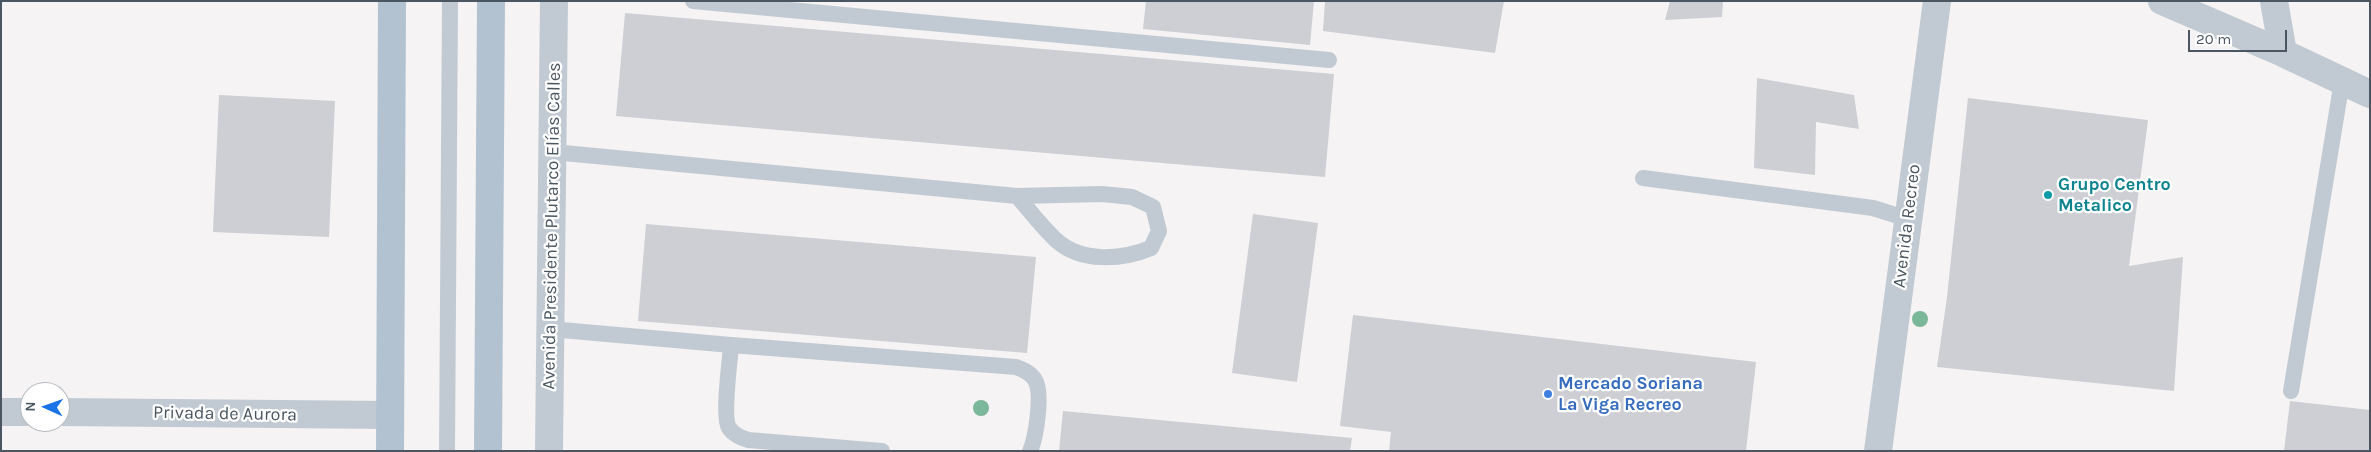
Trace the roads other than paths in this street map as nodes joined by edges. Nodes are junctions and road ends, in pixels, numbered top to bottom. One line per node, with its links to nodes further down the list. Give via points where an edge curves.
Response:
1 (392, 1): 23 (main road)
2 (450, 1): 25 (lane)
3 (491, 1): 26 (main road)
4 (554, 1): 13 (street, Avenida Presidente Plutarco Elías Calles)
5 (693, 1): 10 (lane)
6 (1937, 1): 16 (street, Avenida Recreo)
7 (2162, 1): 9 (street)
8 (2274, 1): 9 (street)
9 (2283, 53): 11 (street)
10 (1329, 60)
11 (2342, 81): 12 (street); 19 (lane)
12 (2370, 94)
13 (553, 152): 15 (lane); 17 (street, Avenida Presidente Plutarco Elías Calles)
14 (1643, 178): 16 (lane, via 1872,208)
15 (1017, 196): 15 (lane, via 1102,194 1132,197 1153,207 1159,231 1151,248 1131,256 1103,257 1077,253 1057,241)
16 (1908, 219): 30 (street, Avenida Recreo)
17 (550, 329): 18 (lane); 27 (street, Avenida Presidente Plutarco Elías Calles)
18 (731, 345): 28 (lane, via 726,414 728,426 736,436 748,440); 29 (lane, via 1016,367 1028,372 1036,381 1035,438)
19 (2291, 391)
20 (1, 412): 21 (street)
21 (20, 412)
22 (70, 412): 23 (street, Privada de Aurora)
23 (390, 415): 24 (main road)
24 (390, 451)
25 (447, 451)
26 (488, 451)
27 (549, 451)
28 (882, 451)
29 (1030, 451)
30 (1878, 451)

